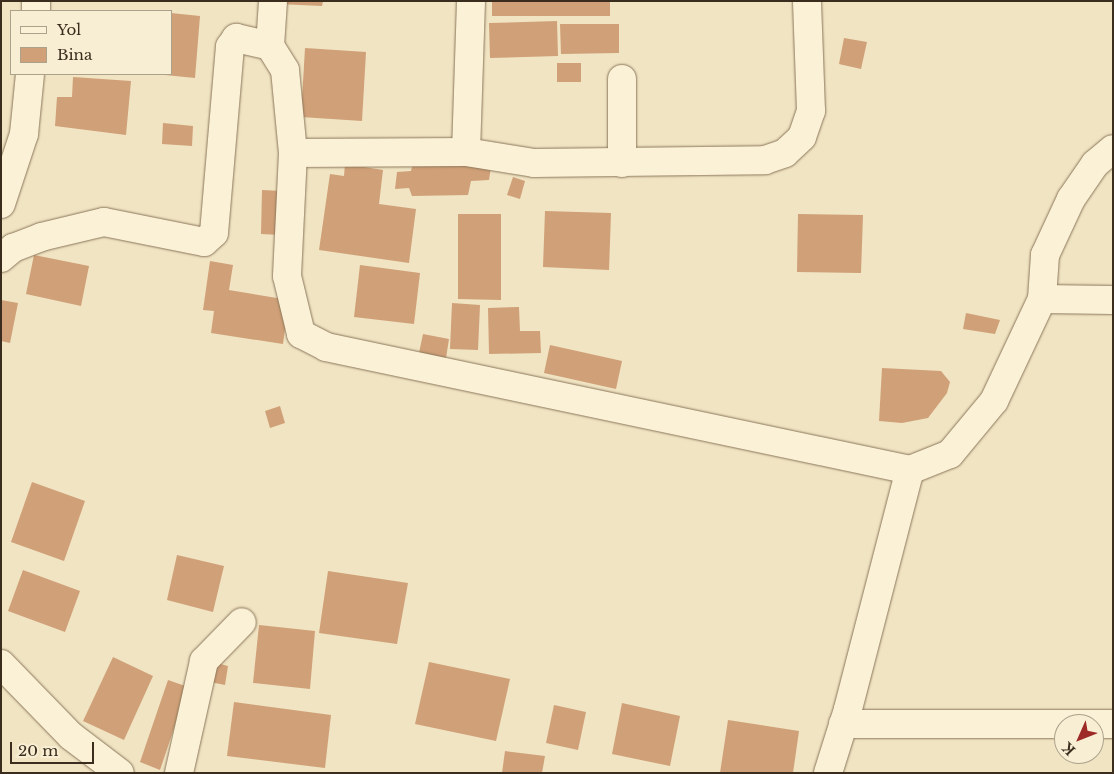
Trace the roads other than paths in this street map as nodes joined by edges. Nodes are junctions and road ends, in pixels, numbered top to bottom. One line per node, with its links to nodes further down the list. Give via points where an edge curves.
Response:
1 (273, 1): 4 (street)
2 (471, 1): 8 (street)
3 (807, 1): 10 (street, via 811,111 802,137 785,153 765,160)
4 (270, 46): 9 (street, via 285,70); 12 (street, via 236,38 230,47 214,233 204,242 104,222 41,237 13,248)
5 (30, 75): 11 (street, via 24,134)
6 (622, 79): 10 (street)
7 (1113, 149): 13 (street, via 1095,164 1071,198 1045,255)
8 (466, 152): 9 (street); 10 (street, via 534,163)
9 (293, 153): 15 (street, via 287,276 301,334 326,347)
10 (622, 163)
11 (1, 204)
12 (1, 258)
13 (1042, 299): 14 (street); 15 (street, via 994,401 950,454)
14 (1113, 300)
15 (910, 470): 18 (street)
16 (242, 622): 21 (street, via 204,661)
17 (1, 664): 20 (street, via 71,736)
18 (844, 724): 19 (street); 22 (street)
19 (1113, 724)
20 (109, 769)
21 (179, 773)
22 (828, 773)

